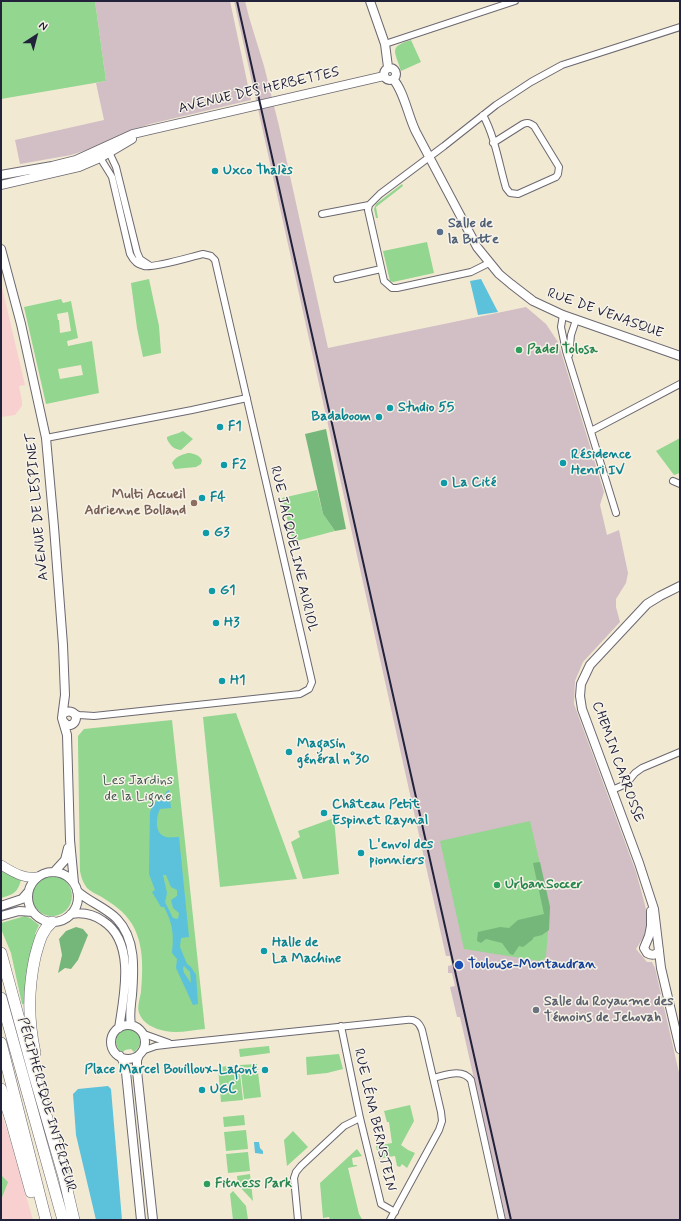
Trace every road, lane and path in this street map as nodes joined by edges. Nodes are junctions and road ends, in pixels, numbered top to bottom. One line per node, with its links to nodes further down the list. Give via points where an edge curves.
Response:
1 (370, 1): 4 (street)
2 (515, 1): 4 (street)
3 (680, 27): 8 (street, via 562,65 531,82)
4 (385, 44): 5 (street)
5 (388, 68): 6 (street, via 384,71); 7 (street, via 396,71 397,75)
6 (384, 76): 7 (street, via 388,80); 10 (street, AVENUE DES HERBETTES, via 133,134)
7 (393, 80): 12 (street, RUE DE VENASQUE, via 401,91)
8 (483, 115): 9 (street); 12 (street)
9 (493, 143): 9 (street, via 506,188 510,193 518,194 558,174 559,167 531,123 523,124)
10 (108, 150): 11 (street, AVENUE DES HERBETTES); 19 (street, via 116,167 137,252 143,262)
11 (98, 155): 13 (street, AVENUE DES HERBETTES); 14 (street, AVENUE DES HERBETTES, via 71,170); 19 (street, via 112,177 130,254 138,264)
12 (427, 158): 15 (street); 18 (street, RUE DE VENASQUE, via 474,242)
13 (1, 175)
14 (1, 185)
15 (368, 205): 16 (street); 20 (street)
16 (322, 214)
17 (1, 249): 29 (street, AVENUE DE LESPINET, via 21,324)
18 (489, 263): 20 (street, via 471,272 397,288 386,285); 22 (street, RUE DE VENASQUE, via 523,294 543,307)
19 (152, 266): 27 (street, RUE JACQUELINE AURIOL, via 203,254 215,260)
20 (381, 269): 21 (street)
21 (337, 279)
22 (563, 315): 23 (street, RUE DE VENASQUE); 25 (street, via 563,342)
23 (576, 320): 24 (street, RUE DE VENASQUE); 25 (street, via 569,344)
24 (680, 356)
25 (570, 364): 28 (street)
26 (680, 384): 28 (street)
27 (247, 398): 29 (street); 36 (street, RUE JACQUELINE AURIOL, via 312,682 311,687 300,694)
28 (591, 431): 32 (street)
29 (46, 438): 34 (street, AVENUE DE LESPINET, via 55,532)
30 (673, 481): 31 (street)
31 (680, 484)
32 (616, 513)
33 (680, 586): 41 (street, CHEMIN CARROSSE, via 653,600 642,609 594,659 581,684 582,709)
34 (65, 695): 35 (street, AVENUE DE LESPINET); 37 (street, AVENUE DE LESPINET)
35 (73, 713): 36 (street, RUE JACQUELINE AURIOL); 37 (street, via 67,712); 38 (street, via 76,717)
36 (88, 716): 38 (street, RUE JACQUELINE AURIOL)
37 (64, 718): 38 (street, via 67,725); 39 (street, AVENUE DE LESPINET)
38 (73, 724): 39 (street, AVENUE DE LESPINET)
39 (67, 735): 42 (street, AVENUE DE LESPINET)
40 (680, 752): 41 (street, via 642,768 626,784)
41 (612, 790): 48 (street, CHEMIN CARROSSE)
42 (70, 840): 44 (street, AVENUE DE LESPINET, via 64,860); 46 (street, AVENUE DE LESPINET)
43 (1, 865): 45 (main road, via 17,875)
44 (54, 872): 45 (street); 46 (street, via 69,877)
45 (37, 877): 47 (street)
46 (75, 887): 51 (street, via 78,899); 58 (street, via 82,896 111,913 127,933 133,959)
47 (28, 892): 49 (street, via 22,899); 50 (street, via 28,902)
48 (650, 895): 54 (street, CHEMIN CARROSSE, via 651,926); 55 (street, CHEMIN CARROSSE, via 654,909)
49 (2, 905)
50 (33, 912): 52 (street, via 19,911); 53 (street, via 41,919)
51 (71, 914): 53 (street, via 62,920); 60 (street, via 87,914 100,918 116,933 121,944 124,955 124,984)
52 (3, 915)
53 (52, 922): 70 (highway, via 39,941 29,1002 33,1047)
54 (647, 942): 55 (street, via 655,940); 55 (street, via 645,951 650,954)
55 (657, 950): 64 (street)
56 (1, 953): 70 (highway)
57 (1, 998): 74 (highway, PÉRIPHÉRIQUE INTÉRIEUR)
58 (131, 1025): 60 (street); 61 (street, via 139,1028)
59 (341, 1026): 63 (street); 67 (street, via 416,1020 420,1026); 69 (street, RUE LÉNA BERNSTEIN)
60 (119, 1028): 66 (street, via 113,1034 112,1042 114,1050)
61 (144, 1034): 63 (street); 65 (street, via 145,1043)
62 (1, 1042): 71 (highway)
63 (173, 1044): 65 (street, via 156,1046)
64 (680, 1049)
65 (141, 1053): 66 (street, via 132,1058); 77 (street, via 137,1060 137,1071)
66 (120, 1056): 76 (street, via 126,1072)
67 (433, 1078): 72 (street, via 441,1112 441,1125); 80 (street, via 459,1073 471,1080)
68 (1, 1088): 71 (highway, via 34,1201)
69 (360, 1118): 72 (street, RUE LÉNA BERNSTEIN, via 381,1204); 78 (street, via 344,1126 296,1172 294,1178)
70 (50, 1128): 75 (highway)
71 (42, 1206): 73 (highway)
72 (395, 1212): 79 (street)
73 (46, 1220)
74 (63, 1220)
75 (74, 1220)
76 (141, 1220)
77 (152, 1220)
78 (298, 1220)
79 (390, 1220)
80 (502, 1220)

